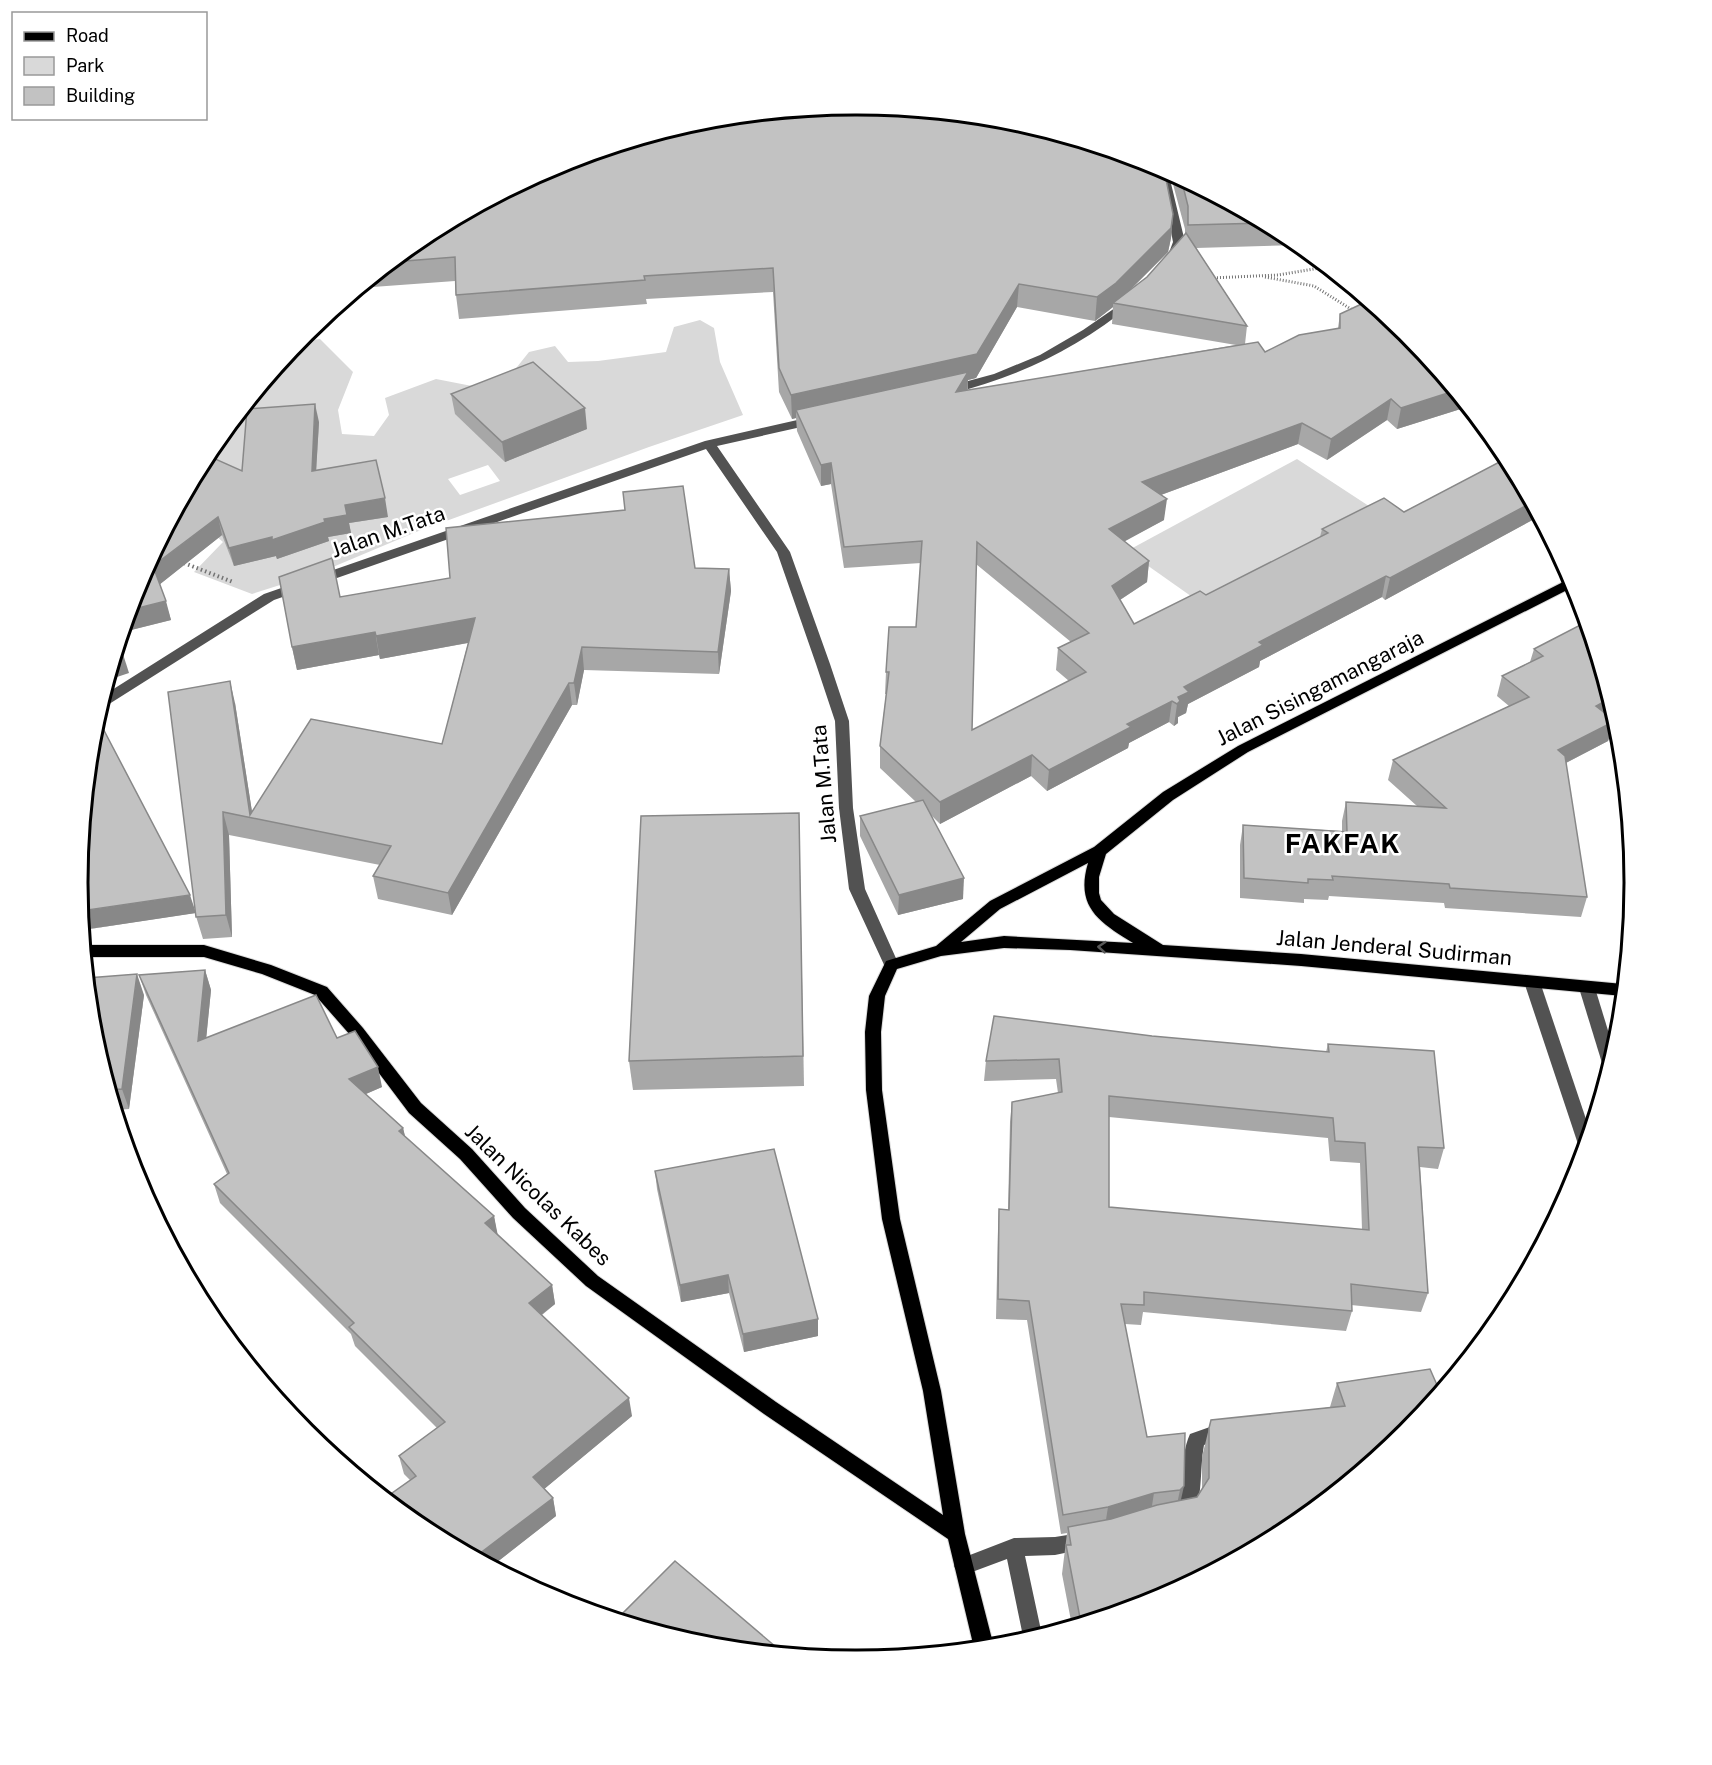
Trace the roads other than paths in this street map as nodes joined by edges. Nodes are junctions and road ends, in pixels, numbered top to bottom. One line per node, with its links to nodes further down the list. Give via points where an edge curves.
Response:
1 (1165, 180): 2 (street, via 1179,242 1171,260)
2 (1162, 268)
3 (1140, 291): 4 (street, via 1067,347 978,384)
4 (931, 394)
5 (826, 418): 6 (street, Jalan M.Tata)
6 (709, 444): 8 (street, Jalan M.Tata, via 269,597); 13 (street, Jalan M.Tata, via 783,552 824,664 842,721 846,808 857,889)
7 (1564, 587): 9 (main road, Jalan Sisingamangaraja, via 1243,749 1168,796)
8 (112, 696)
9 (1099, 851): 10 (main road, via 995,905); 12 (main road, Jalan Jenderal Sudirman, via 1090,892 1094,905 1119,927)
10 (940, 950): 12 (main road, Jalan Jenderal Sudirman, one-way to 10, via 1004,942); 13 (main road)
11 (92, 951): 21 (main road, Jalan Nicolas Kabes, via 204,951 266,969 321,991 416,1108 592,1281)
12 (1160, 951): 14 (main road, Jalan Jenderal Sudirman)
13 (891, 965): 21 (main road, via 877,996 874,1090 891,1219 932,1391)
14 (1532, 982): 15 (main road, Jalan Jenderal Sudirman); 18 (street)
15 (1587, 988): 16 (main road, Jalan Jenderal Sudirman); 17 (street)
16 (1616, 990)
17 (1605, 1047)
18 (1582, 1132)
19 (1244, 1426): 20 (street, via 1196,1440 1191,1457 1191,1507 1182,1519)
20 (1162, 1521)
21 (956, 1534): 24 (main road)
22 (1106, 1537): 23 (street, via 1055,1546)
23 (1014, 1547): 24 (street); 25 (street)
24 (964, 1566): 26 (main road)
25 (1031, 1629)
26 (982, 1639)

